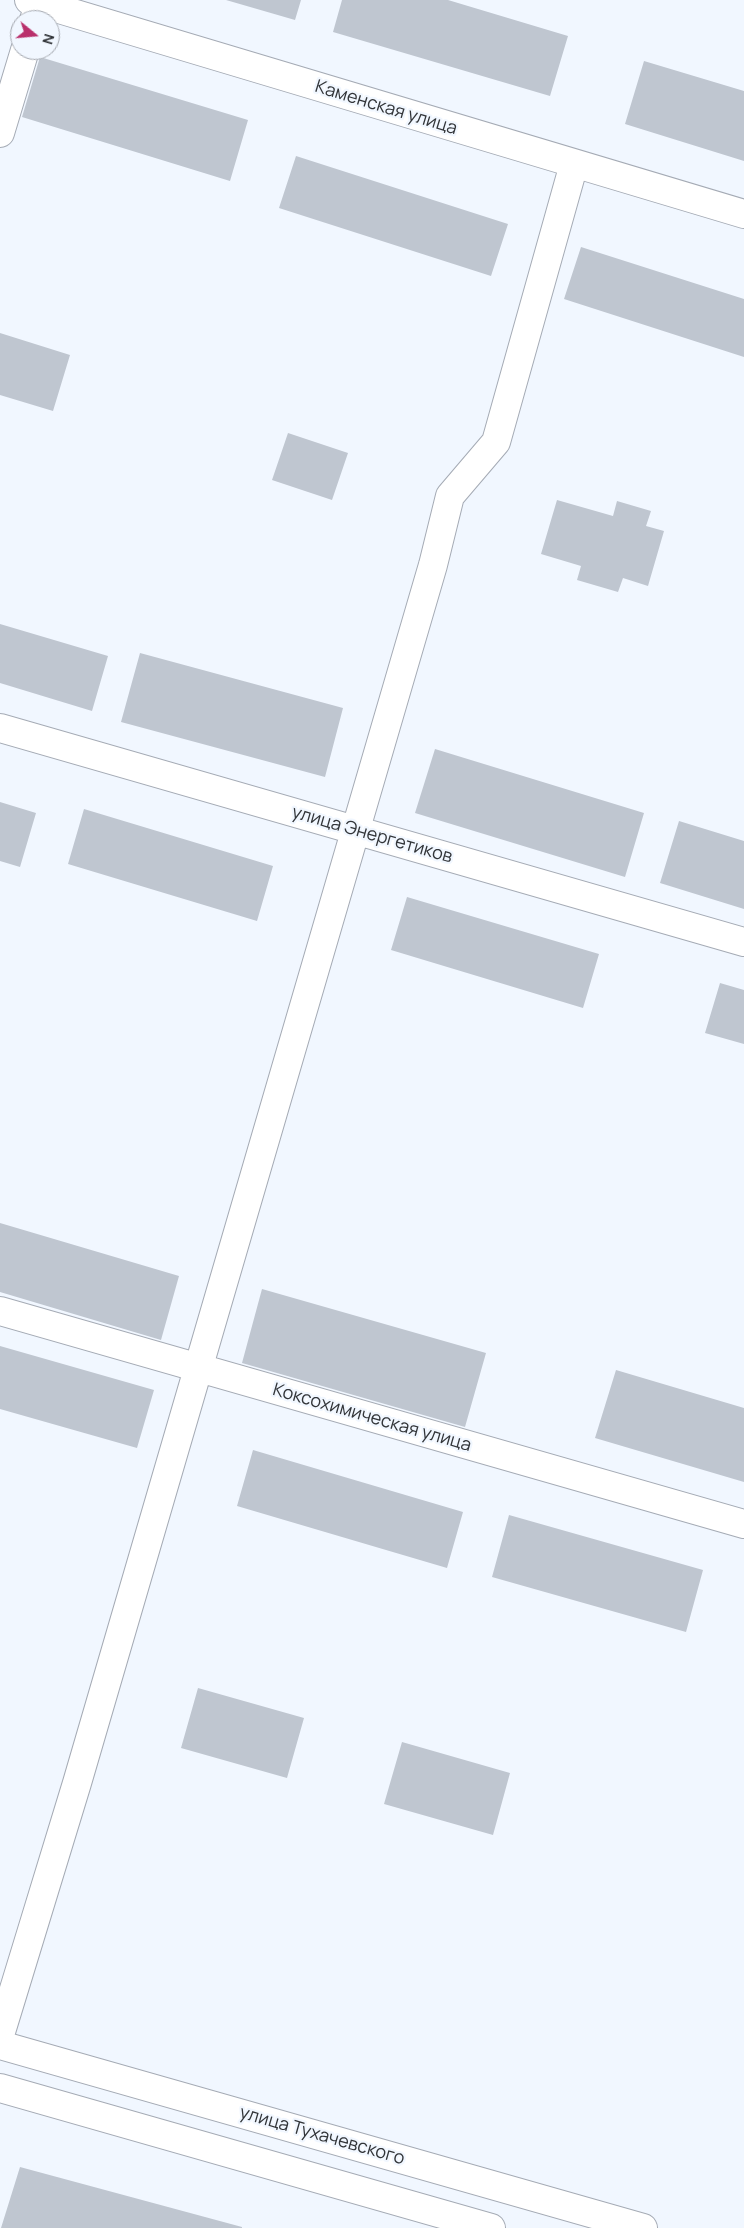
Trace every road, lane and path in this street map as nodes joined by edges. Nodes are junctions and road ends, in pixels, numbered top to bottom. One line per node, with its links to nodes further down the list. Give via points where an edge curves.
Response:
1 (34, 8): 4 (street, Каменская улица)
2 (22, 60): 3 (street)
3 (0, 133)
4 (574, 164): 5 (street, Каменская улица); 7 (street, via 496,442 450,496 433,565)
5 (744, 214)
6 (0, 728): 7 (street, улица Энергетиков)
7 (354, 830): 8 (street, улица Энергетиков); 10 (street)
8 (744, 942)
9 (0, 1311): 10 (street, Коксохимическая улица)
10 (197, 1368): 11 (street, Коксохимическая улица); 12 (street, via 80,1774)
11 (744, 1524)
12 (0, 2035)
13 (0, 2045): 16 (street, улица Тухачевского)
14 (0, 2088): 15 (street)
15 (491, 2228)
16 (644, 2228)

